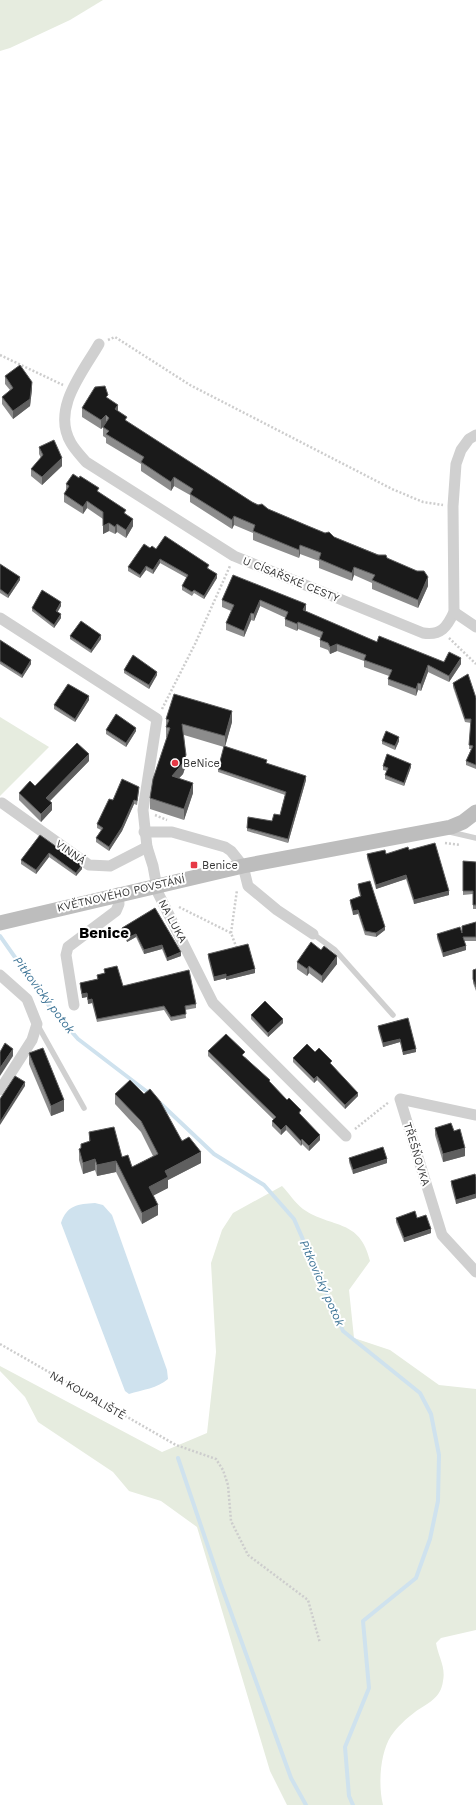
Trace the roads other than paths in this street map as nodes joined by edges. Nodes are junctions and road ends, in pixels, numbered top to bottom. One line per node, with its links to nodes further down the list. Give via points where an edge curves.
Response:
1 (99, 344): 3 (street, U CÍSAŘSKÉ CESTY, via 68,400 64,426 71,443 86,462 234,556 423,633 432,635 442,631)
2 (476, 435): 3 (street, via 469,439 461,450 456,464 453,506)
3 (454, 612): 5 (street)
4 (0, 618): 9 (street, NA LUKA, via 157,719 143,810)
5 (476, 627)
6 (2, 803): 11 (street, VINNÁ, via 89,865 110,866)
7 (476, 812): 8 (street, KVĚTNOVÉHO POVSTÁNÍ, via 463,822)
8 (440, 829): 10 (lane); 12 (street, KVĚTNOVÉHO POVSTÁNÍ)
9 (144, 832): 11 (street, NA LUKA); 12 (street, via 172,832 225,847)
10 (476, 838)
11 (147, 847): 13 (street, NA LUKA)
12 (243, 866): 13 (street, KVĚTNOVÉHO POVSTÁNÍ); 16 (street, via 248,886)
13 (157, 885): 14 (street, KVĚTNOVÉHO POVSTÁNÍ); 24 (street, NA LUKA, via 162,901 213,1002)
14 (118, 894): 15 (street, KVĚTNOVÉHO POVSTÁNÍ); 18 (street, via 120,904 116,911 68,947 66,955)
15 (1, 922)
16 (312, 934): 19 (lane, via 335,950)
17 (0, 975): 20 (street, via 27,999)
18 (74, 1005)
19 (393, 1015)
20 (37, 1024): 21 (street, via 32,1040); 22 (lane)
21 (0, 1090)
22 (84, 1108)
23 (476, 1114): 25 (street, TŘEŠŇOVKA, via 400,1099 442,1236)
24 (346, 1136)
25 (476, 1272)

